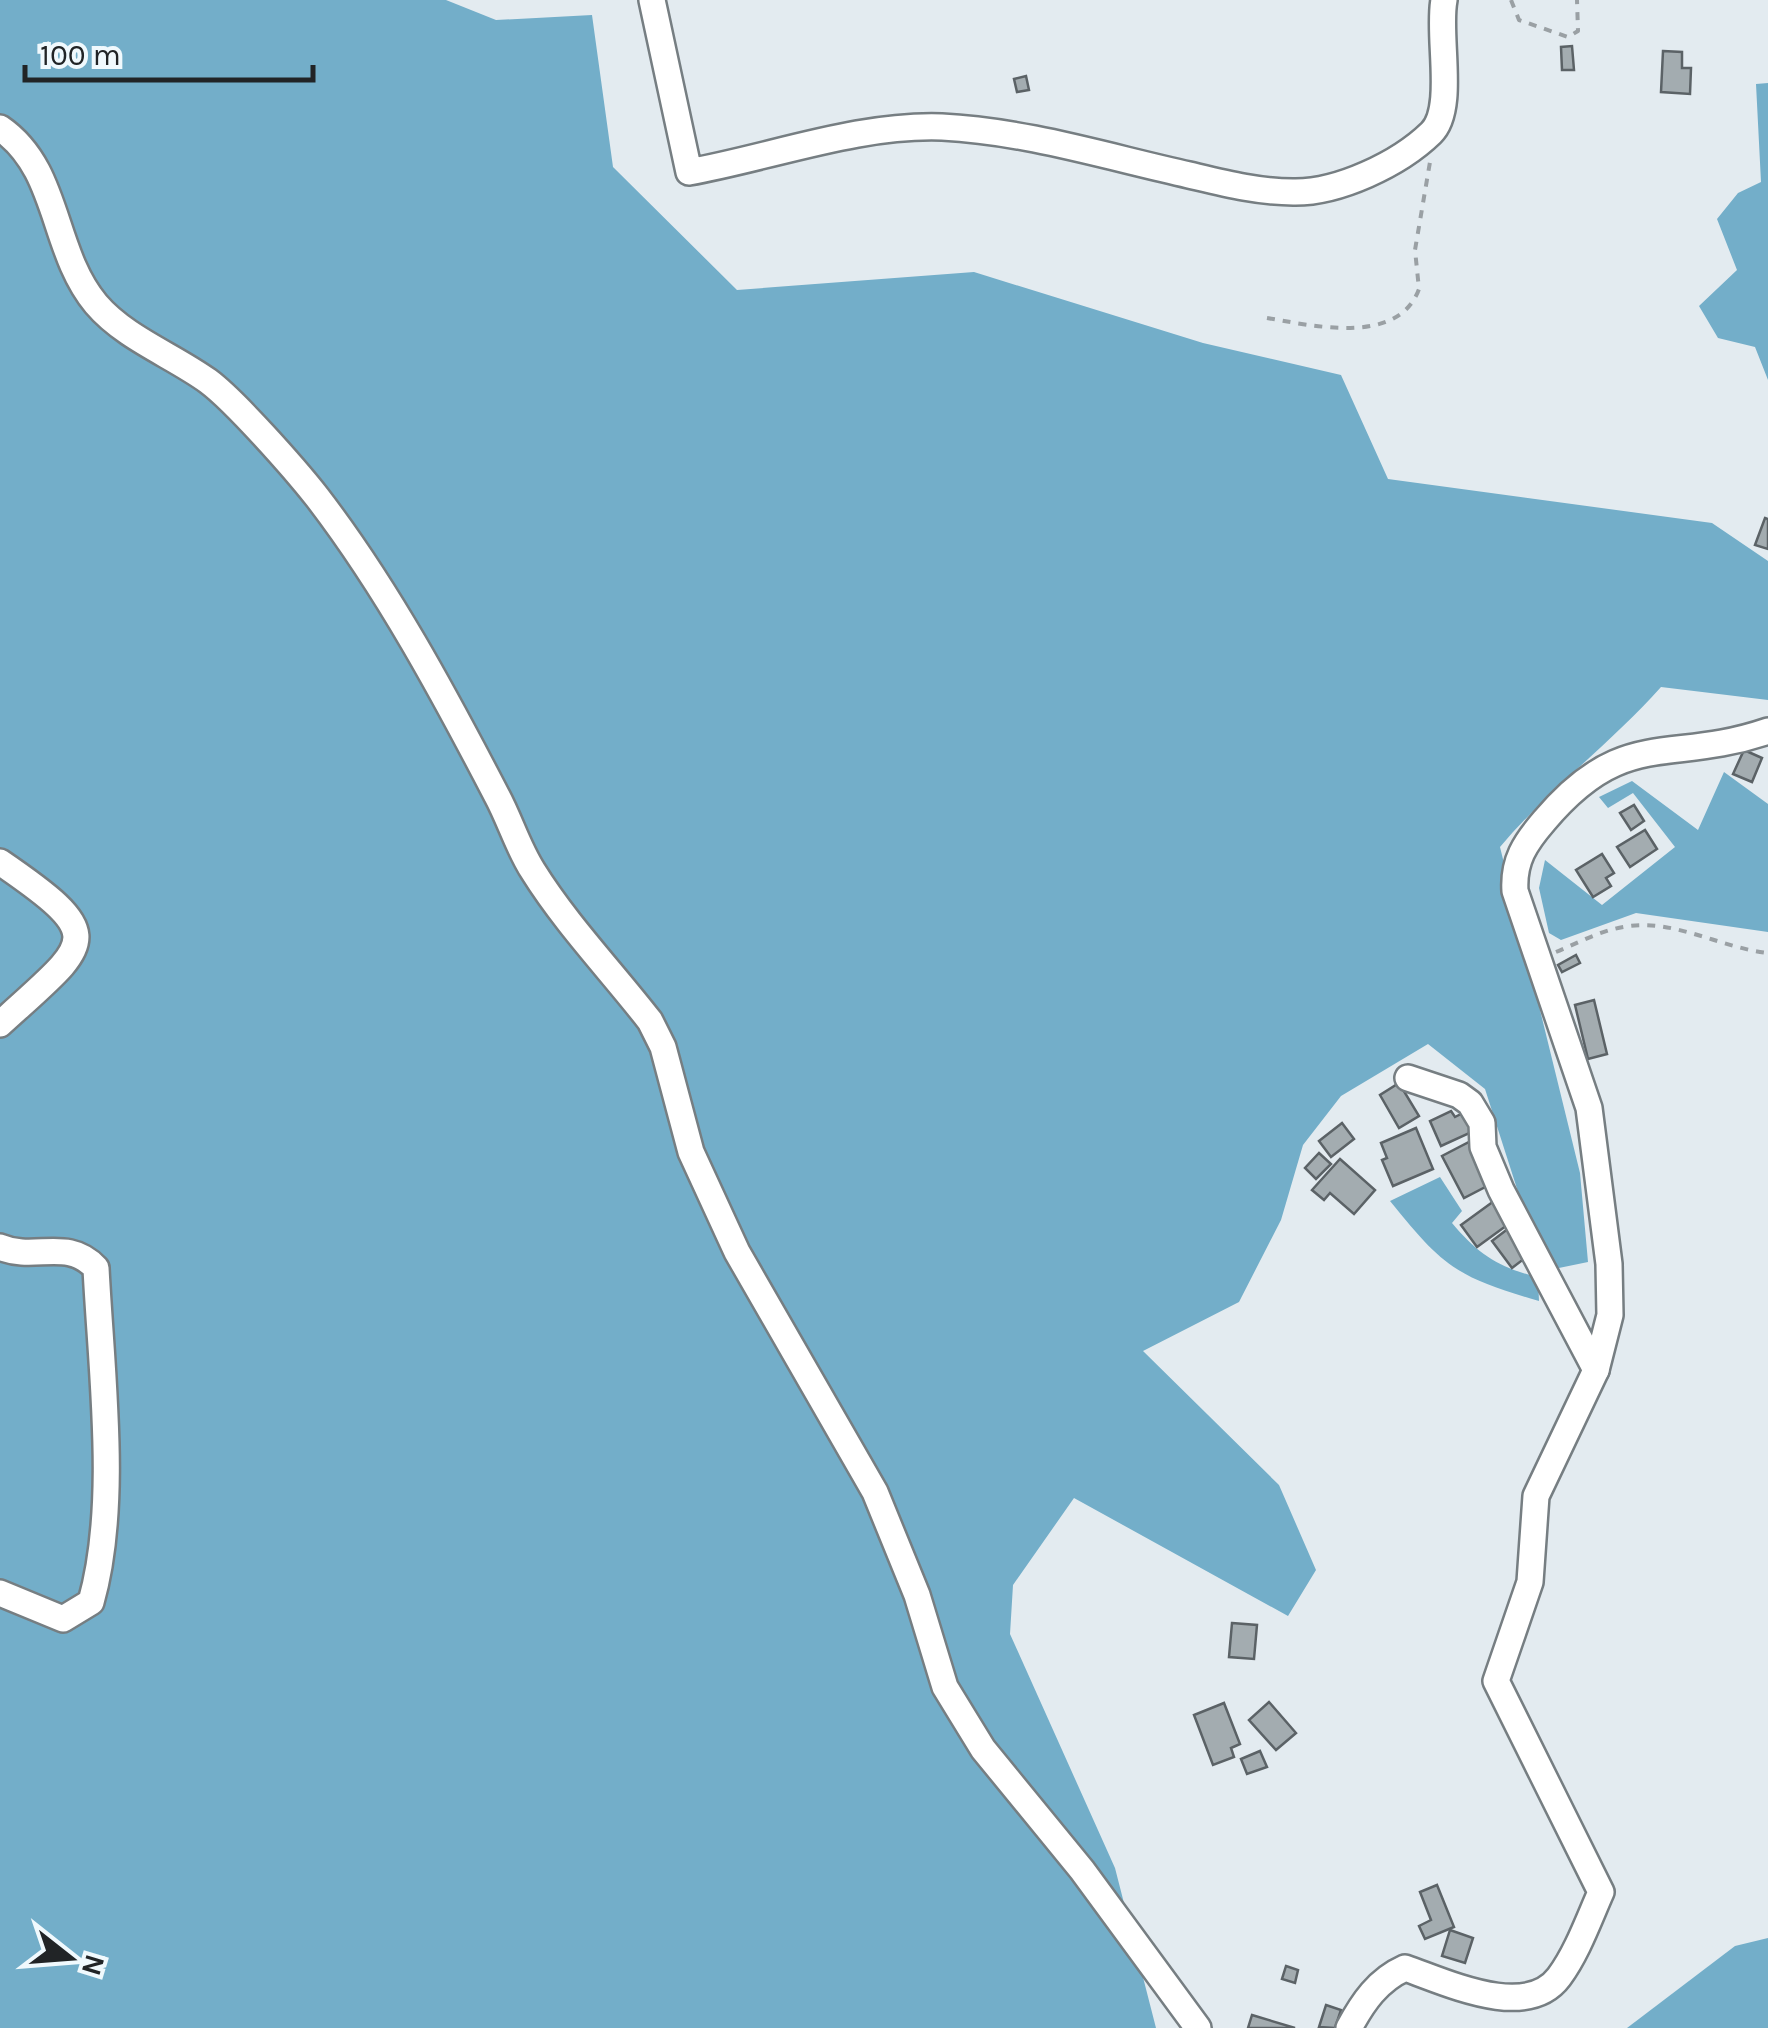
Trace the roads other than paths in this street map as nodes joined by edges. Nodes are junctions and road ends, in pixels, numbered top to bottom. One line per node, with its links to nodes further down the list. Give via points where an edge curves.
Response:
1 (652, 0): 2 (street, via 689,172 897,127 944,127 1296,193 1361,175 1438,123)
2 (1444, 0)
3 (0, 128): 11 (street, via 34,160 64,250 94,301 111,320 211,383 315,494 367,568 533,871 663,1046 692,1152 737,1252 875,1492 918,1594 945,1688 983,1750)
4 (1768, 730): 9 (street, via 1616,760 1560,802 1516,863 1516,890 1588,1108 1609,1264 1608,1338)
5 (0, 862): 6 (street, via 65,909 77,940 62,967)
6 (0, 1024)
7 (1408, 1078): 9 (street, via 1470,1103 1501,1190)
8 (0, 1247): 10 (street, via 66,1249 96,1268 105,1416 92,1602 63,1618)
9 (1596, 1370): 12 (street, via 1536,1496 1530,1582 1496,1681 1601,1892 1559,1977 1540,1994 1496,1996 1405,1968 1387,1976)
10 (0, 1593)
11 (1198, 2028)
12 (1349, 2028)

